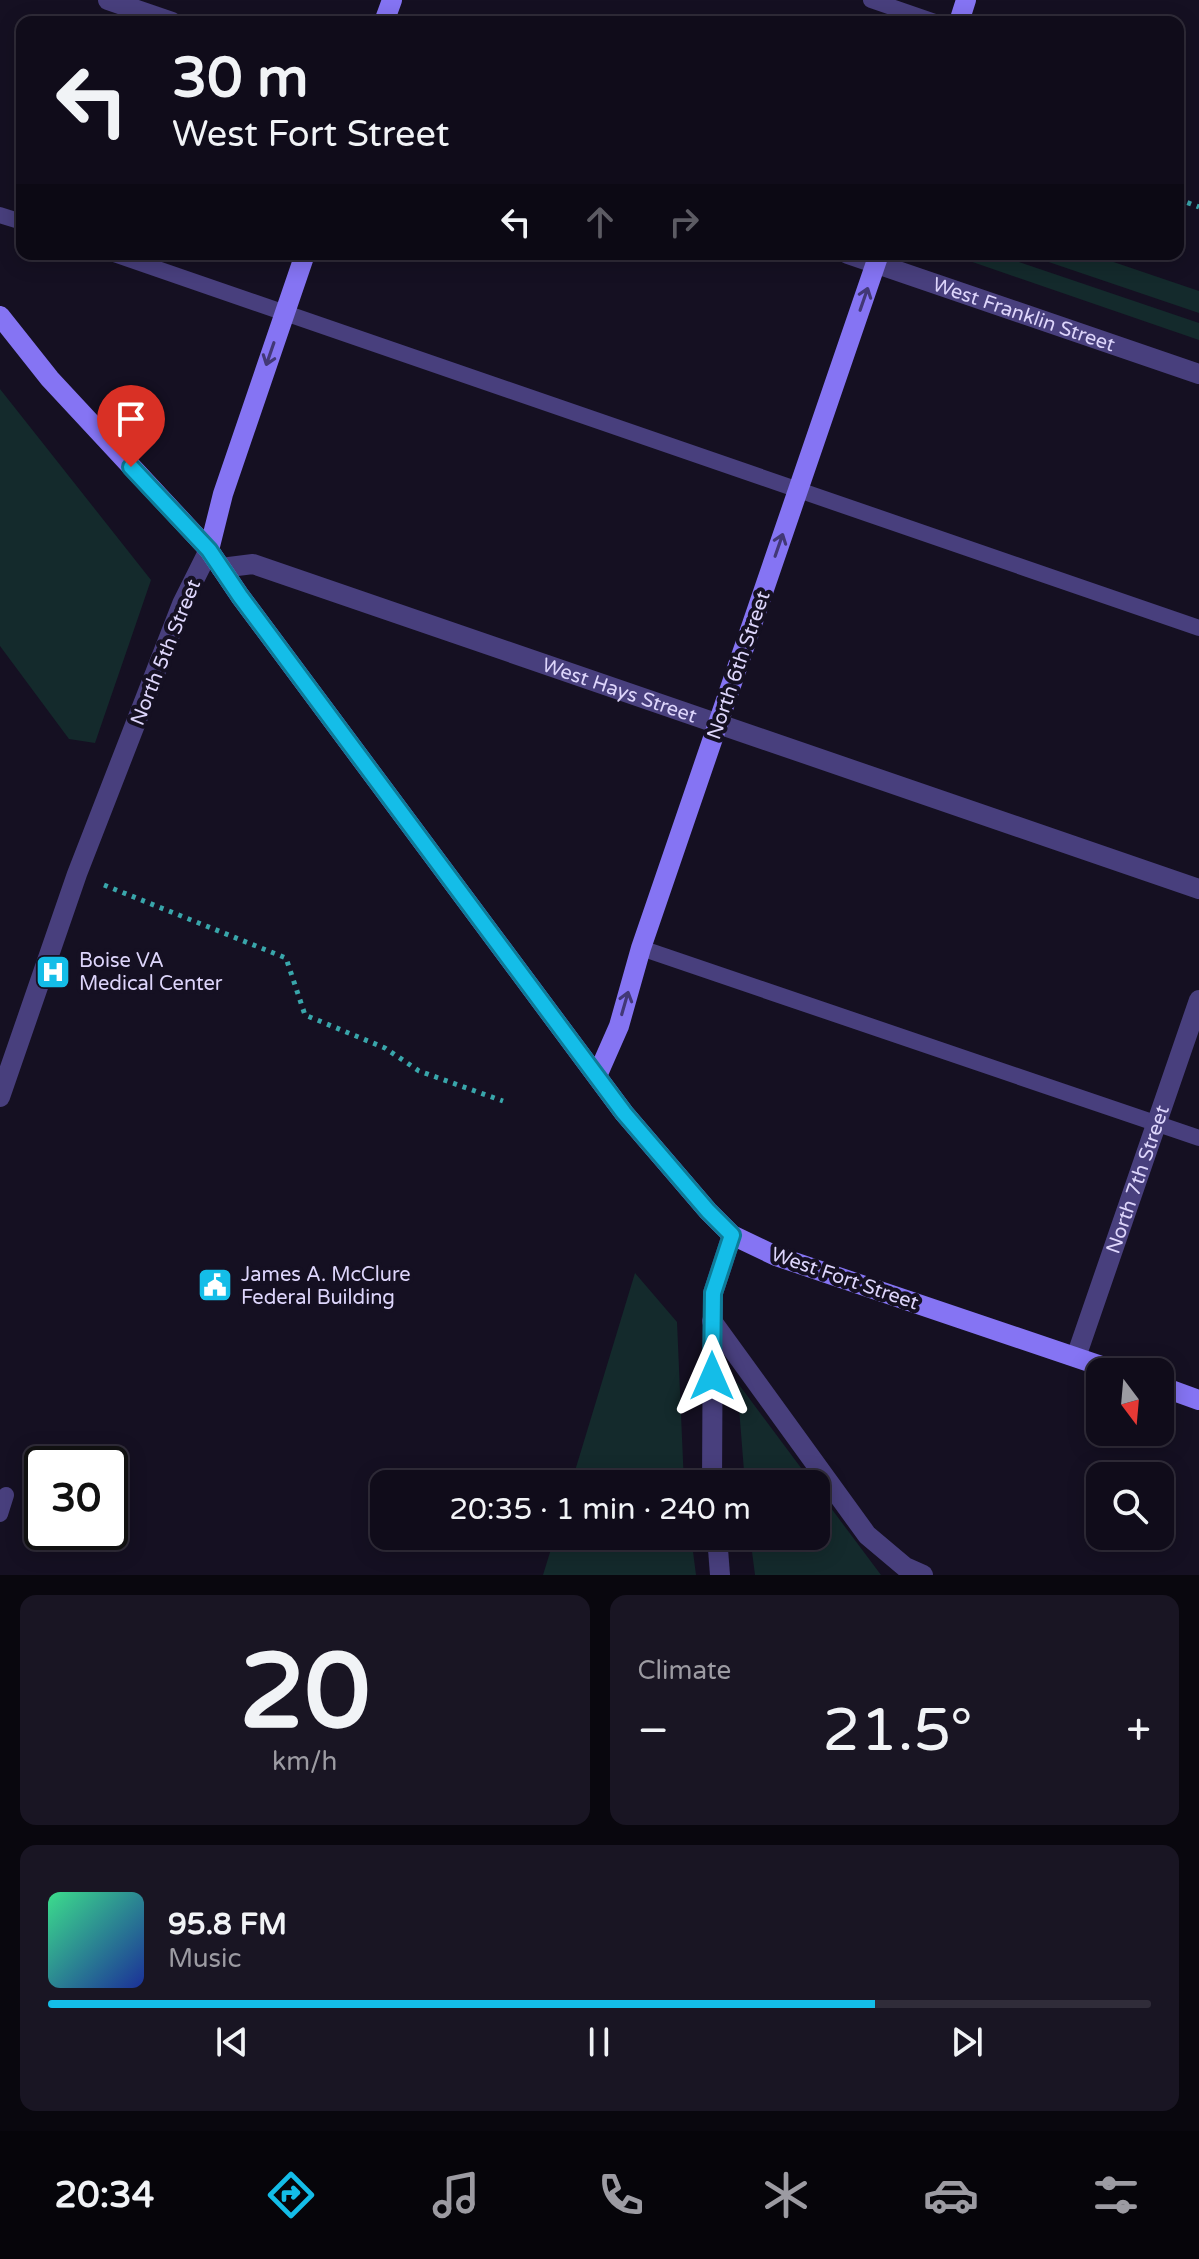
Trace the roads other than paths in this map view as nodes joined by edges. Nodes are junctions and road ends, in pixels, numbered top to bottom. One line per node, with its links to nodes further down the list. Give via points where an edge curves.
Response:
1 (108, 0): 3 (street)
2 (871, 0): 4 (lane)
3 (155, 16)
4 (918, 16)
5 (131, 260): 9 (lane)
6 (303, 260): 9 (street, North 5th Street)
7 (878, 260): 12 (street, North 6th Street, one-way to 7)
8 (881, 260): 11 (street, West Franklin Street)
9 (285, 313): 12 (lane); 13 (street, North 5th Street, one-way to 13)
10 (0, 316): 13 (street, West Fort Street, via 50,379)
11 (1199, 374)
12 (799, 488): 15 (lane); 16 (street, North 6th Street, one-way to 12)
13 (209, 550): 14 (street, West Fort Street); 20 (street, North 5th Street, via 182,604)
14 (221, 568): 16 (street, West Hays Street, via 253,564); 21 (street, West Fort Street)
15 (1199, 628)
16 (718, 724): 17 (street, West Hays Street); 18 (street, North 6th Street)
17 (1199, 889)
18 (641, 948): 21 (street, North 6th Street, one-way to 18, via 619,1026); 23 (lane)
19 (1199, 1000): 23 (street, North 7th Street)
20 (8, 1050): 22 (street, North 5th Street)
21 (597, 1076): 25 (street, West Fort Street)
22 (0, 1097)
23 (1156, 1124): 24 (lane); 27 (street, North 7th Street)
24 (1199, 1138)
25 (732, 1235): 26 (street, via 713,1293); 27 (street, West Fort Street, via 776,1256)
26 (712, 1321): 31 (street); 36 (street, via 867,1535)
27 (1076, 1357): 28 (street, West Fort Street)
28 (1086, 1360)
29 (1174, 1391): 30 (street)
30 (1199, 1400)
31 (712, 1470)
32 (6, 1495): 33 (lane)
33 (0, 1514)
34 (718, 1550): 35 (street)
35 (720, 1575)
36 (923, 1575)

